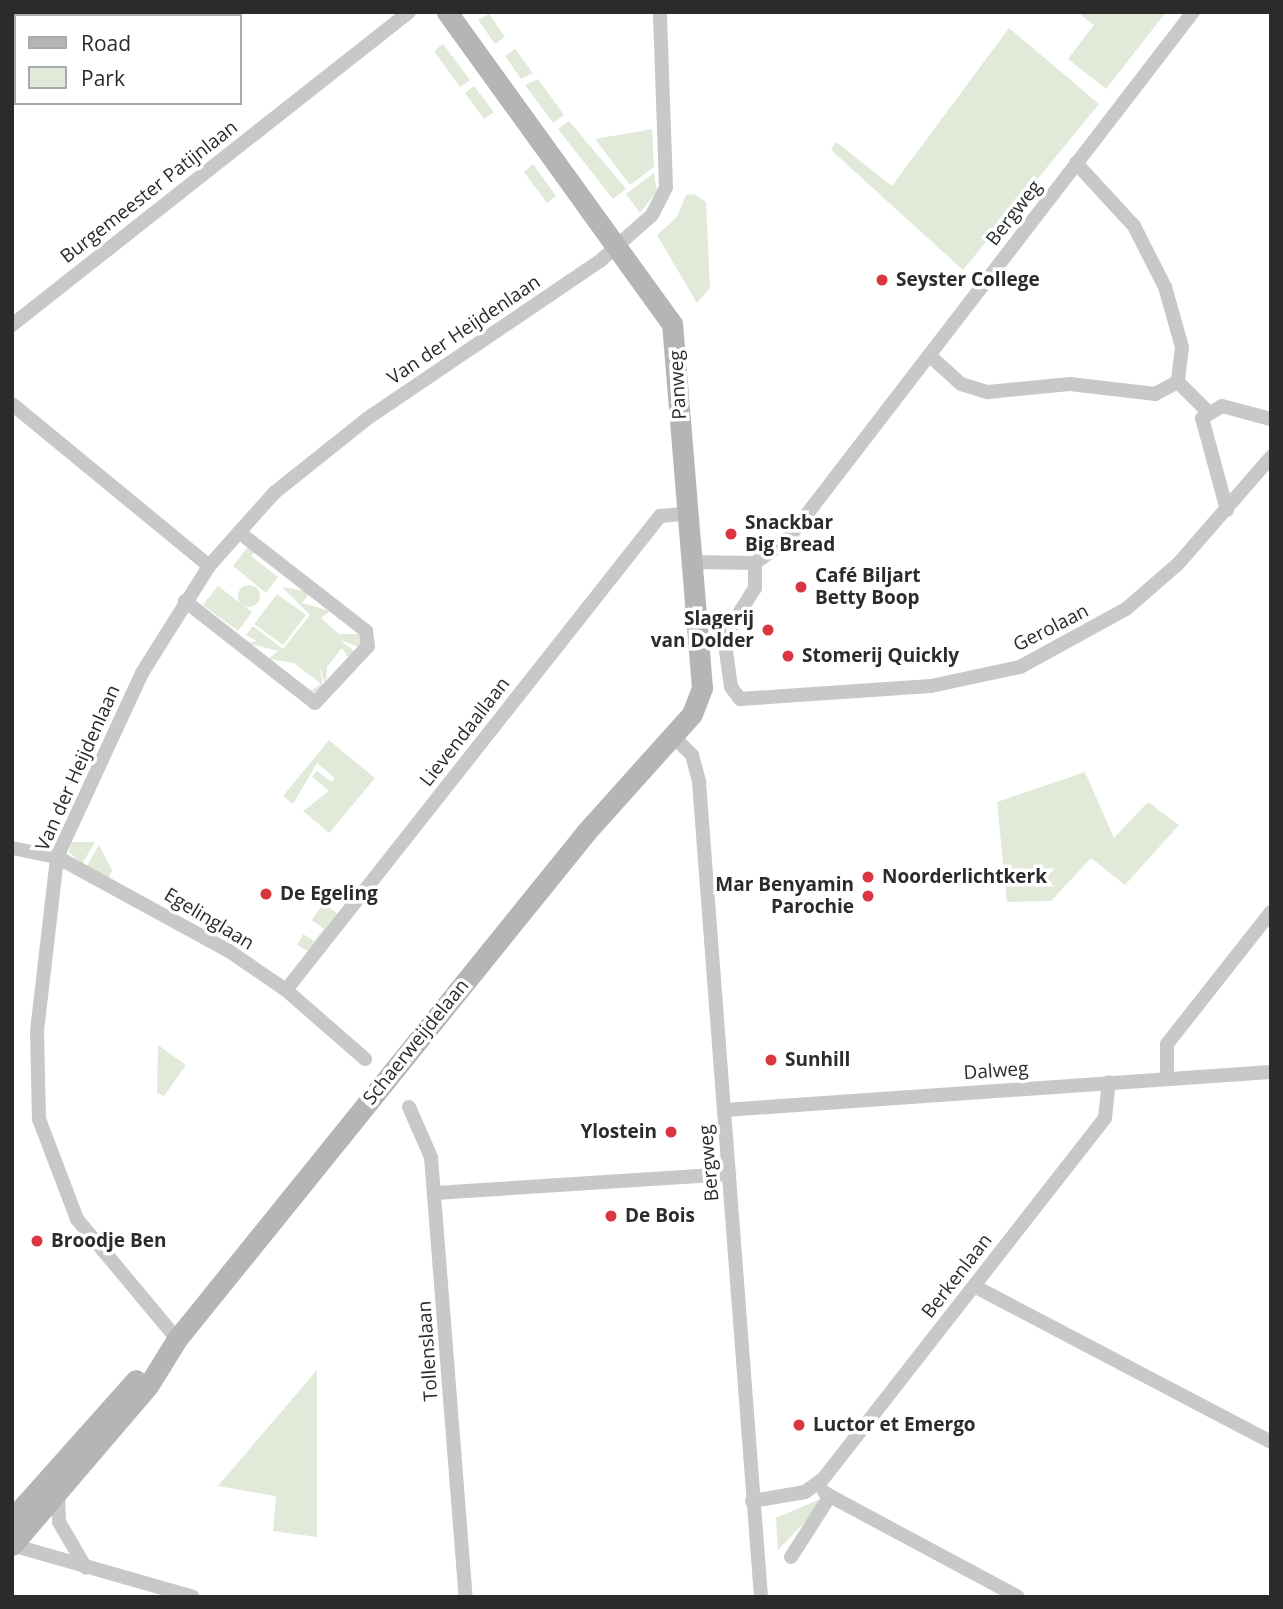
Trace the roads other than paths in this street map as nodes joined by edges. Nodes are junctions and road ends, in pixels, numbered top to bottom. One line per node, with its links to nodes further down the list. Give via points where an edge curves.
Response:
1 (410, 12): 7 (street, Burgemeester Patijnlaan)
2 (447, 12): 6 (street, Panweg)
3 (660, 12): 6 (street, Van der Heijdenlaan, via 666,187 652,215)
4 (1193, 12): 5 (street, Bergweg)
5 (1076, 163): 8 (street, Bergweg); 9 (street, via 1135,226 1165,287 1182,347)
6 (618, 247): 15 (street, Panweg, via 672,324 678,354); 16 (street, Van der Heijdenlaan, via 368,418 274,493)
7 (12, 325)
8 (929, 355): 9 (street, via 961,384 988,392 1070,384 1155,394); 18 (street, Bergweg, via 787,540)
9 (1178, 382): 11 (street)
10 (12, 404): 19 (street)
11 (1206, 410): 12 (street, via 1222,406); 14 (street, via 1203,424)
12 (1271, 418)
13 (1271, 457): 14 (street, Gerolaan)
14 (1227, 510): 18 (street, Gerolaan, via 1126,609 1020,667 932,686 740,699 731,687 724,638 755,588)
15 (684, 514): 17 (street, Panweg); 25 (street, Lievendaallaan, via 660,516)
16 (239, 532): 19 (street, Van der Heijdenlaan); 20 (street, via 366,631 368,646 315,703)
17 (691, 562): 18 (street); 21 (street, Panweg, via 702,688)
18 (755, 563)
19 (209, 566): 20 (street, Van der Heijdenlaan)
20 (185, 601): 23 (street, Van der Heijdenlaan, via 106,744)
21 (673, 736): 31 (street, Bergweg, via 692,755 699,782); 35 (street, Schaerweijdelaan, via 587,831)
22 (12, 848): 23 (street, Egelinglaan)
23 (57, 857): 25 (street, Egelinglaan); 35 (street, Van der Heijdenlaan, via 37,1031 39,1119 77,1219)
24 (1271, 912): 28 (street, via 1167,1044)
25 (286, 990): 26 (street, Egelinglaan)
26 (365, 1059)
27 (1271, 1072): 28 (street, Dalweg)
28 (1167, 1079): 29 (street, Dalweg)
29 (1110, 1082): 31 (street, Dalweg); 34 (street, Berkenlaan, via 1105,1118)
30 (409, 1107): 33 (street, Tollenslaan, via 431,1157)
31 (724, 1110): 32 (street, Bergweg)
32 (729, 1174): 33 (street); 40 (street, Bergweg)
33 (435, 1193): 47 (street, Tollenslaan)
34 (974, 1286): 36 (street); 37 (street, Berkenlaan)
35 (172, 1346): 38 (street, Schaerweijdelaan, via 149,1386); 41 (street, Schaerweijdelaan)
36 (1271, 1442)
37 (817, 1487): 39 (street); 40 (street)
38 (58, 1493): 42 (street, Schaerweijdelaan); 44 (street, via 59,1522)
39 (830, 1496): 43 (street); 49 (street)
40 (752, 1501): 48 (street, Bergweg)
41 (12, 1519)
42 (12, 1545): 44 (street)
43 (791, 1557)
44 (86, 1569): 45 (street)
45 (159, 1593): 46 (street)
46 (193, 1597)
47 (466, 1597)
48 (761, 1597)
49 (1018, 1597)

